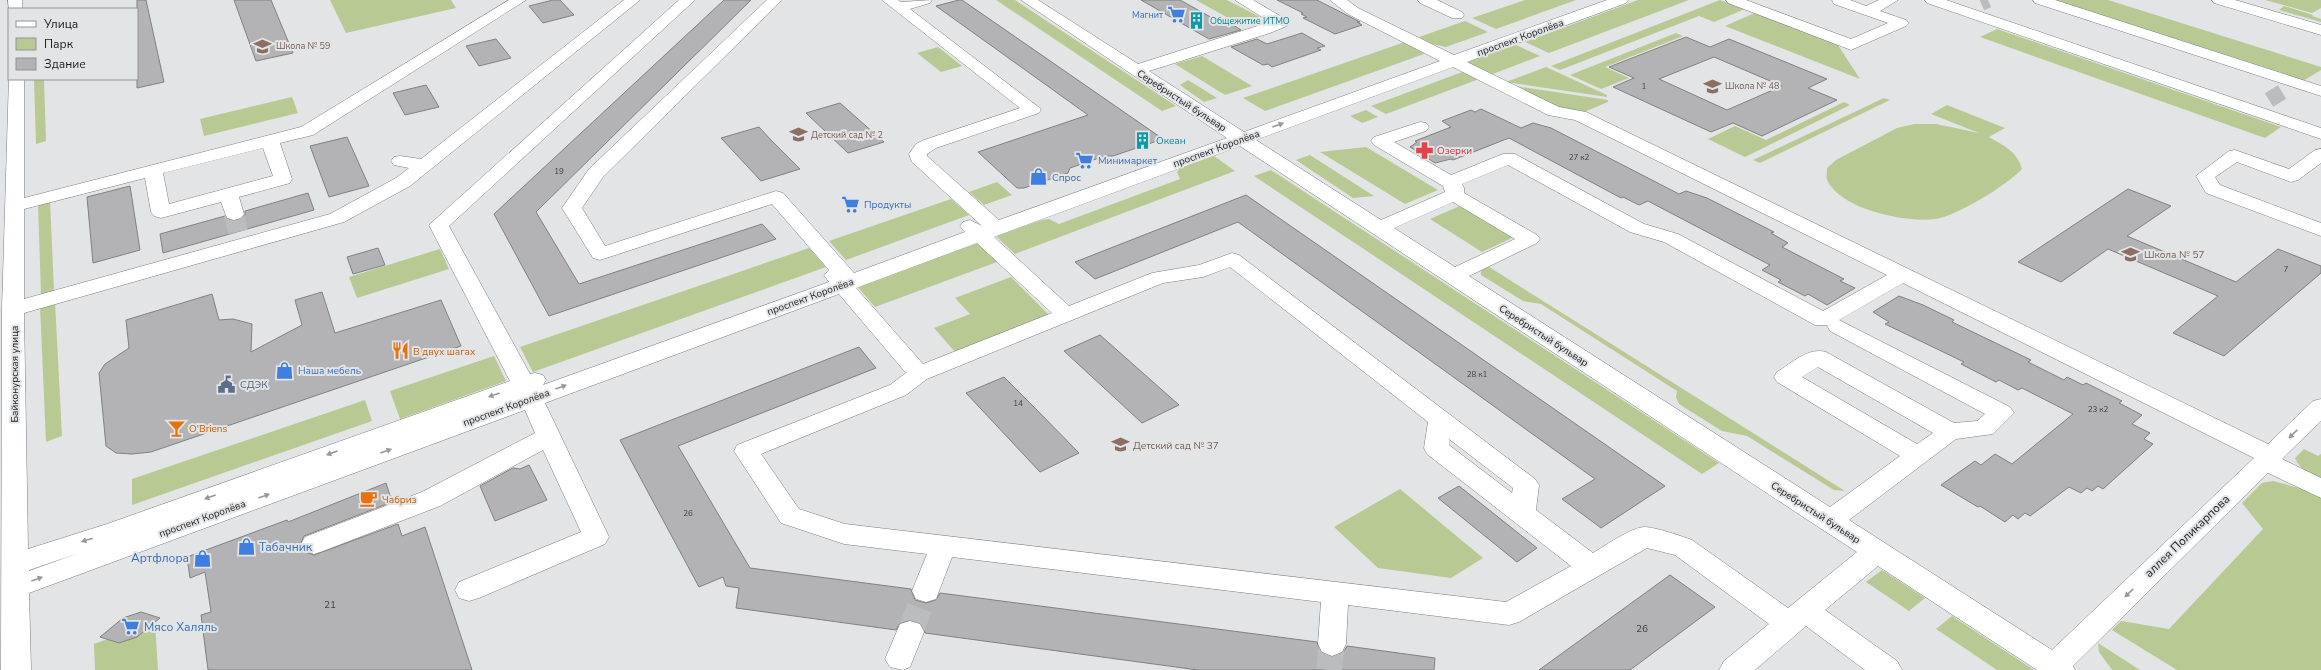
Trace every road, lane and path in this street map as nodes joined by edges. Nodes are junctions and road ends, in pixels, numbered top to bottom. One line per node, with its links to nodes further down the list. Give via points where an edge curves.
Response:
1 (4, 0): 19 (street)
2 (519, 0): 25 (street)
3 (633, 0): 35 (street, via 607,14)
4 (688, 0): 62 (street, via 440,225)
5 (775, 0): 57 (street, via 596,173 572,208 600,254 776,197)
6 (925, 0): 21 (street)
7 (1028, 0): 31 (street, Серебристый бульвар)
8 (1242, 0): 31 (street, via 1282,23 1258,33)
9 (1337, 0): 28 (street, via 1354,11)
10 (1425, 0): 24 (street)
11 (1592, 0): 28 (street, проспект Королёва)
12 (1621, 0): 28 (street, проспект Королёва)
13 (1733, 0): 22 (street, via 1851,45 1901,23)
14 (1841, 0): 22 (street, via 1839,1)
15 (1891, 0): 22 (street)
16 (1932, 0): 23 (street)
17 (2040, 0): 33 (street)
18 (2219, 0): 27 (street)
19 (0, 1)
20 (1981, 3): 23 (street)
21 (894, 4): 51 (street, via 1033,109 930,144 922,148 918,154 918,158)
22 (1867, 11)
23 (1964, 11): 36 (street)
24 (1457, 15)
25 (482, 23): 26 (street); 29 (street)
26 (500, 25)
27 (2321, 30)
28 (1448, 57): 41 (street, проспект Королёва); 55 (street, via 1554,111 1580,116)
29 (412, 66): 30 (street); 37 (street)
30 (431, 69)
31 (1136, 70): 41 (street, Серебристый бульвар)
32 (16, 80): 43 (street, Байконурская улица)
33 (2299, 88): 36 (street)
34 (475, 106): 35 (street)
35 (496, 108): 46 (street)
36 (2253, 110): 40 (street)
37 (332, 116): 38 (street); 42 (street, via 307,131)
38 (351, 119)
39 (1420, 127): 48 (street, via 1380,142)
40 (2321, 134)
41 (1235, 135): 51 (street, проспект Королёва); 52 (street, Серебристый бульвар)
42 (270, 141): 47 (street); 49 (street, via 283,179)
43 (8, 147): 50 (street, Байконурская улица)
44 (2321, 154): 54 (street, via 2291,176 2235,155 2205,176 2213,189)
45 (400, 162): 46 (street)
46 (425, 165): 53 (street, via 403,182 337,218)
47 (154, 171): 49 (street, via 161,212); 50 (street)
48 (1452, 188): 52 (street); 55 (street, via 1509,158 1637,228 1671,238 1823,320); 56 (street, via 1530,239)
49 (228, 194): 53 (street)
50 (14, 206): 58 (street, Байконурская улица)
51 (982, 226): 57 (street, проспект Королёва); 59 (street)
52 (1378, 228): 56 (street, Серебристый бульвар)
53 (238, 230): 58 (street)
54 (2321, 230)
55 (1902, 274): 67 (street)
56 (1452, 276): 69 (street, Серебристый бульвар)
57 (841, 277): 61 (street); 62 (street, проспект Королёва)
58 (13, 309): 74 (street, Байконурская улица)
59 (1066, 314): 61 (street); 73 (street, via 1159,278 1203,271 1232,259 1440,418 1436,448)
60 (1838, 326): 64 (street, via 2002,413 1984,428)
61 (919, 374): 71 (street, via 898,390 746,451 790,516 844,534)
62 (527, 391): 65 (street); 74 (street, проспект Королёва)
63 (2321, 407): 67 (street, аллея Поликарпова, one-way to 67)
64 (1950, 432): 66 (street); 66 (street, via 1818,357 1785,377)
65 (549, 436): 70 (street, via 431,499); 75 (street, via 596,537)
66 (1918, 456): 69 (street)
67 (2268, 458): 68 (street); 82 (street, аллея Поликарпова, one-way to 82)
68 (2321, 489)
69 (1829, 521): 72 (street, Серебристый бульвар)
70 (314, 544)
71 (943, 546): 76 (street); 77 (street)
72 (1877, 551): 78 (street); 82 (street, Серебристый бульвар)
73 (1592, 567): 77 (street, via 1509,614); 78 (street, via 1644,537 1683,547)
74 (8, 578): 83 (street, Байконурская улица)
75 (469, 590)
76 (926, 591)
77 (1335, 594): 80 (street)
78 (1797, 617): 84 (street); 85 (street)
79 (910, 632): 81 (street)
80 (1332, 644)
81 (900, 659)
82 (2057, 668)
83 (16, 670)
84 (1734, 670)
85 (1887, 670)

